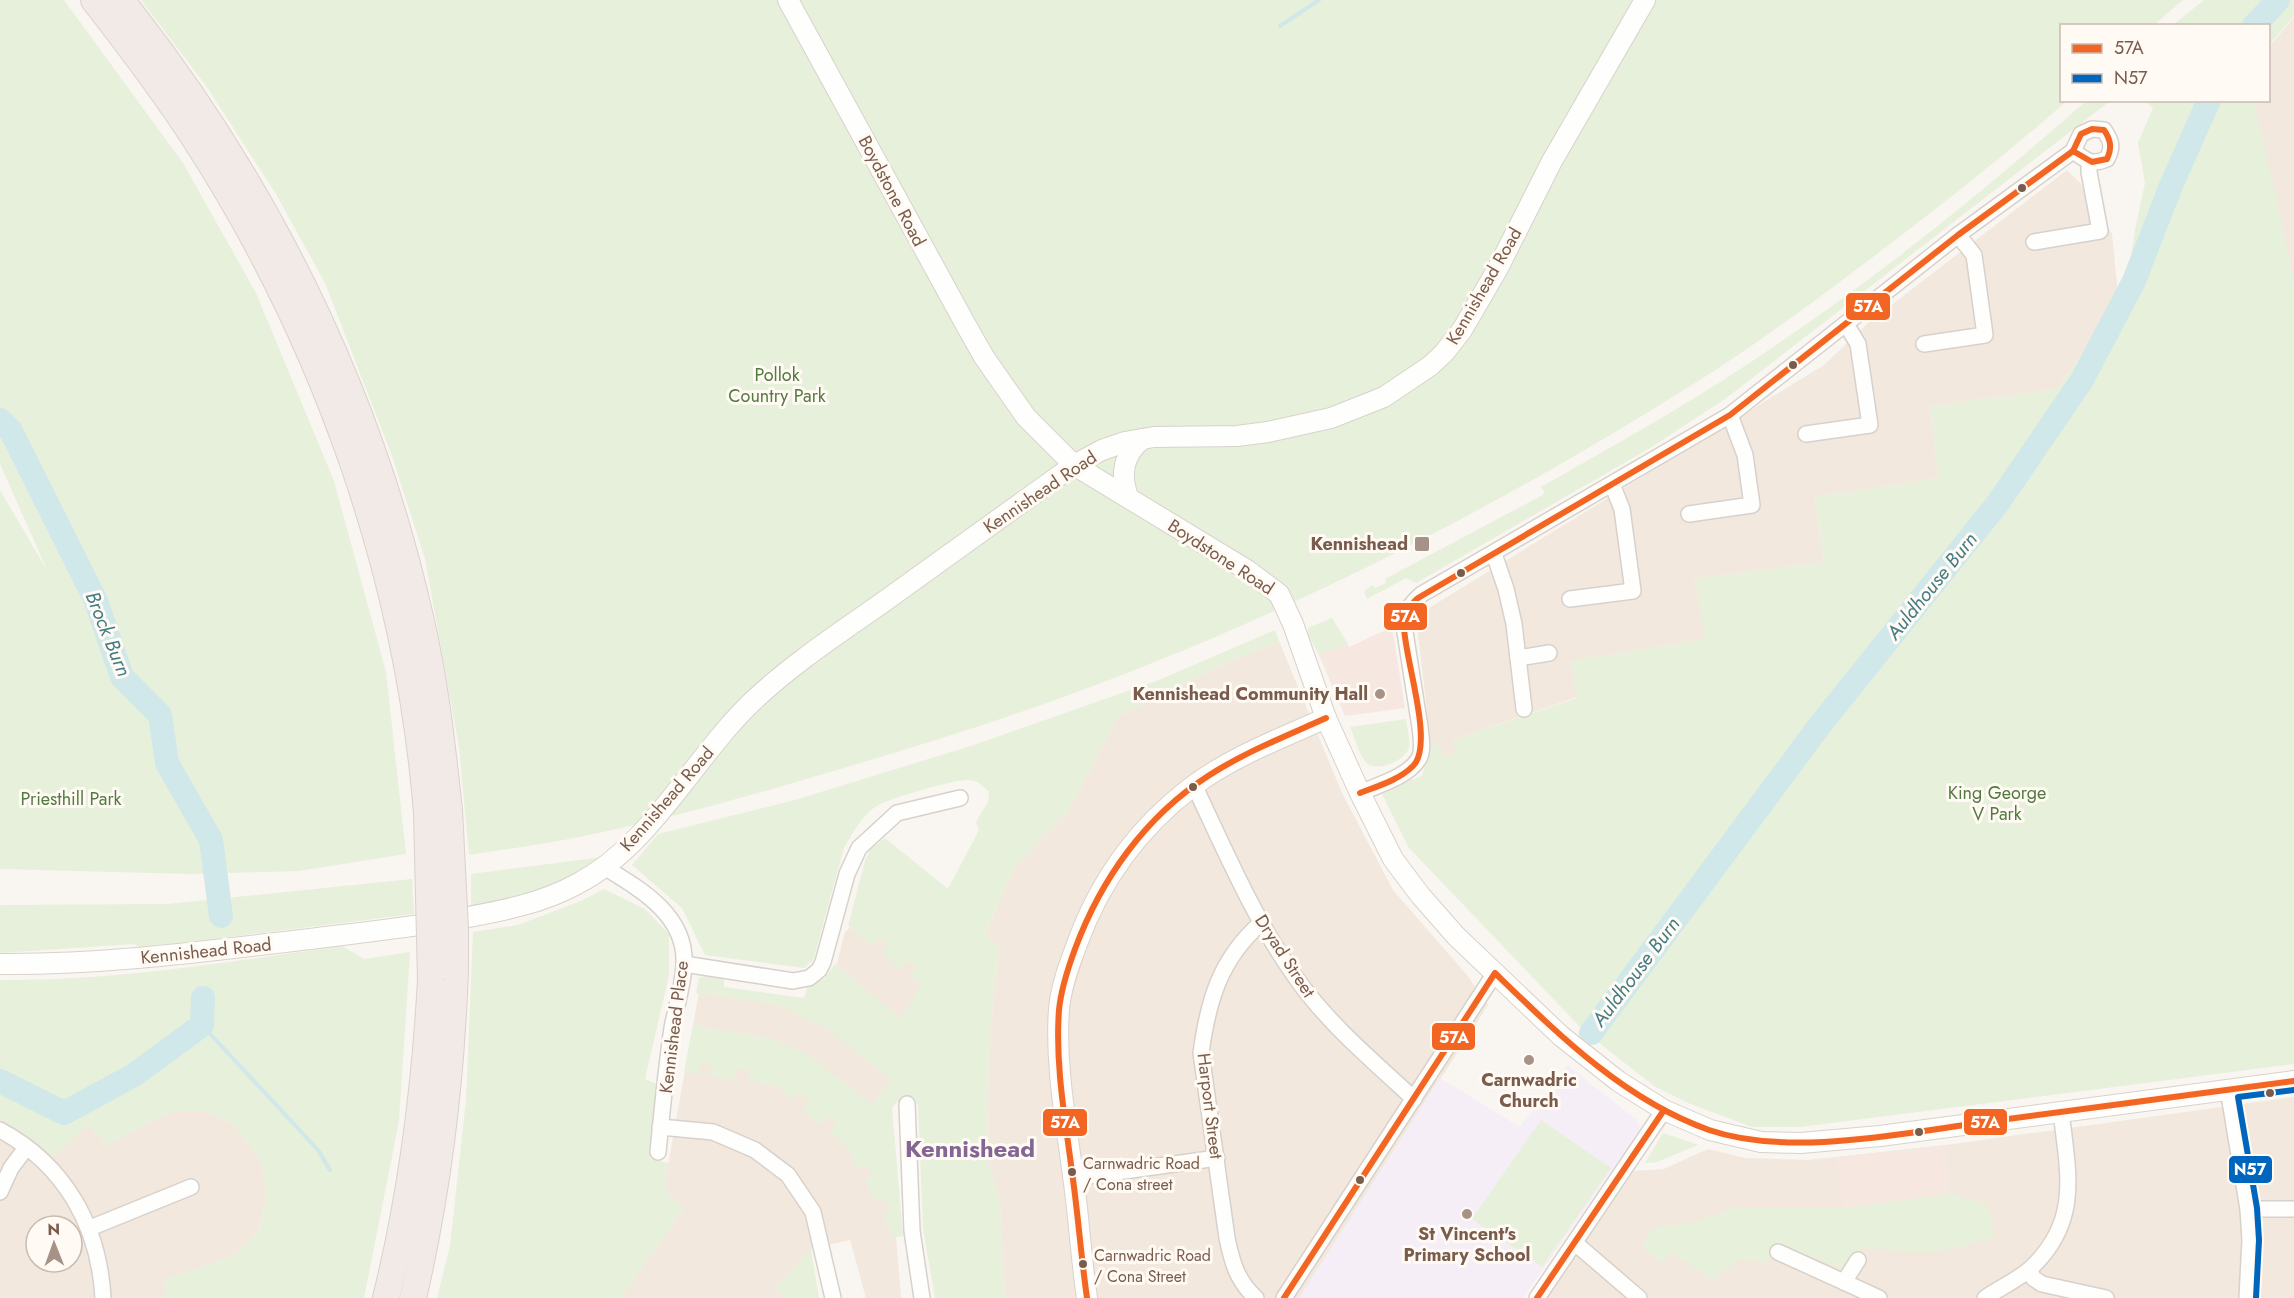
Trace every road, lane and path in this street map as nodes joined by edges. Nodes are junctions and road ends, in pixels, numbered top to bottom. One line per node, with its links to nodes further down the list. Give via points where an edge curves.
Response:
1 (94, 0): 27 (highway, via 154,78 214,169 272,271 318,369 364,496 395,606)
2 (121, 0): 27 (highway, via 228,148 284,247 355,405 389,498 420,618 440,731)
3 (788, 0): 14 (street, Boydstone Road, via 984,357 1026,417)
4 (1646, 0): 13 (street, Kennishead Road, via 1552,160 1502,261 1462,330 1430,366 1384,397 1314,422 1237,436)
5 (2073, 152): 6 (street); 6 (street, via 2081,134 2092,129 2104,130 2112,147 2106,159); 7 (street)
6 (2089, 162): 8 (street, via 2100,231)
7 (1958, 235): 9 (street); 10 (street, via 1974,255 1985,335)
8 (2034, 242)
9 (1846, 324): 11 (street); 12 (street, via 1858,344 1870,425)
10 (1924, 344)
11 (1730, 415): 15 (street); 17 (street, via 1745,455 1752,505)
12 (1806, 434)
13 (1142, 439): 14 (street, Kennishead Road, via 1113,445); 16 (street, Kennishead Road, via 1126,460 1123,484)
14 (1074, 465): 16 (street, Boydstone Road); 28 (street, Kennishead Road, via 772,684 705,755 647,826)
15 (1612, 484): 18 (street); 19 (street, via 1622,509 1633,591)
16 (1128, 497): 23 (street, Boydstone Road, via 1279,594)
17 (1689, 514)
18 (1494, 554): 21 (street, via 1514,624); 25 (street, via 1411,603 1404,626 1422,744 1420,759 1408,771)
19 (1570, 599)
20 (1549, 653): 21 (street)
21 (1518, 658): 22 (street)
22 (1524, 709)
23 (1326, 718): 24 (street, via 1248,754); 25 (street, Boydstone Road)
24 (1194, 785): 29 (street, Dryad Street); 44 (street, via 1150,823 1121,858 1096,897 1067,970 1059,1009 1059,1053)
25 (1360, 793): 32 (street, Boydstone Road, via 1393,859 1413,886 1456,936)
26 (960, 798): 31 (street, via 897,813 859,848 847,874 825,956 819,970 809,978 793,981)
27 (438, 811): 56 (highway, bridge, via 427,1054 404,1219); 57 (highway, bridge, via 455,929 453,1021 442,1144)
28 (604, 867): 30 (street, Kennishead Road, via 578,884 540,900 404,928 98,962); 31 (street, Kennishead Place, via 664,910 676,927)
29 (1261, 923): 35 (street, Dryad Street, via 1313,1000 1344,1035); 43 (street, Harport Street, via 1244,938 1223,970 1205,1025 1201,1053)
30 (0, 964)
31 (684, 964): 39 (street, Kennishead Place)
32 (1495, 973): 35 (street); 37 (street, Boydstone Road, via 1561,1036 1618,1081)
33 (2294, 1081): 34 (street, Boydstone Road)
34 (2228, 1089): 38 (street, Boydstone Road); 47 (street)
35 (1414, 1099): 62 (street)
36 (907, 1104): 59 (street, via 912,1231)
37 (1664, 1110): 38 (street, Boydstone Road, via 1710,1130 1761,1142 1801,1143); 50 (street)
38 (2061, 1112): 53 (street, via 2069,1191 2066,1214 2047,1251)
39 (660, 1127): 42 (street, Kennishead Place); 58 (street, via 713,1132 755,1150 788,1175 813,1212)
40 (0, 1130): 41 (street)
41 (26, 1148): 46 (street); 49 (street, via 62,1181)
42 (658, 1152)
43 (1217, 1158): 44 (street); 61 (street, Harport Street, via 1233,1265 1239,1280)
44 (1074, 1178): 60 (street)
45 (191, 1187): 49 (street)
46 (0, 1192)
47 (2248, 1209): 48 (street); 68 (street)
48 (2294, 1209)
49 (90, 1228): 55 (street, via 98,1253)
50 (1575, 1243): 63 (street); 64 (street)
51 (1778, 1252): 54 (street)
52 (1857, 1260): 54 (street)
53 (2030, 1269): 66 (street); 67 (street, via 2033,1278 2042,1284)
54 (1844, 1282): 65 (street)
55 (103, 1298)
56 (386, 1298)
57 (413, 1298)
58 (834, 1298)
59 (922, 1298)
60 (1087, 1298)
61 (1256, 1298)
62 (1284, 1298)
63 (1537, 1298)
64 (1639, 1298)
65 (1879, 1298)
66 (1985, 1298)
67 (2106, 1298)
68 (2247, 1298)

